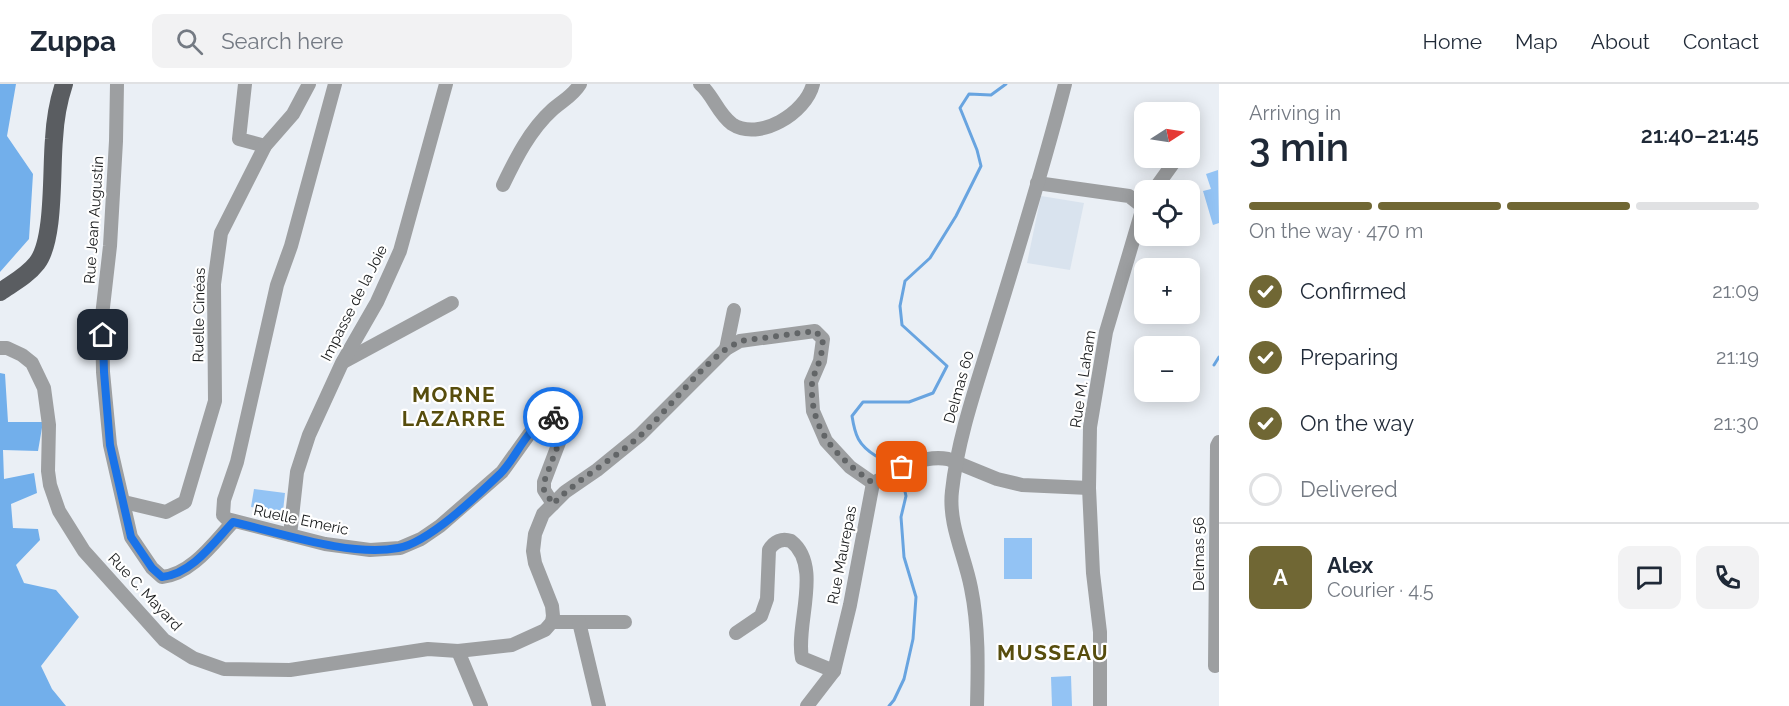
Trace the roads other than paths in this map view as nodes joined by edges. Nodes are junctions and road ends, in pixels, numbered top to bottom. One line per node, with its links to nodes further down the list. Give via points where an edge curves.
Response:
1 (64, 84): 16 (main road, via 56,118 44,251 27,274)
2 (117, 84): 26 (street, Rue Jean Augustin, via 110,246 102,316 110,445)
3 (245, 84): 11 (street, via 239,139)
4 (309, 84): 11 (street, Ruelle Cinéas, via 293,114)
5 (335, 84): 28 (street, Ruelle Emeric, via 277,285 237,462 224,500 223,515)
6 (446, 84): 21 (street, Impasse de la Joie, via 400,251 377,302)
7 (580, 84): 13 (street, via 551,110 520,149)
8 (701, 84): 9 (street, via 730,122 752,130 787,117 809,96)
9 (813, 84)
10 (1065, 84): 12 (street, Delmas 60)
11 (266, 146): 26 (street, Ruelle Cinéas, via 221,232 214,284 215,401 185,502 166,512)
12 (1037, 183): 14 (street, Rue M. Laham); 23 (street, Delmas 60, via 972,399)
13 (503, 185)
14 (1134, 200)
15 (1134, 240): 25 (street, Rue M. Laham, via 1106,332 1090,427)
16 (0, 292)
17 (452, 303): 21 (street)
18 (734, 310): 20 (street)
19 (0, 348): 34 (street, Rue C. Mayard, via 32,363 44,388 49,425 48,471 59,512 84,551 164,640 193,658 224,669 290,670 428,649)
20 (726, 349): 24 (street, via 740,341 815,331 823,339 820,361 811,382 813,411 825,441 850,467); 27 (street, via 640,435)
21 (342, 363): 29 (street, Impasse de la Joie, via 309,435 297,472)
22 (1219, 442): 35 (street, Delmas 56)
23 (957, 463): 24 (street, via 929,458); 25 (street, via 1022,485); 40 (street, Delmas 60, via 951,513 974,607)
24 (873, 483): 36 (street, Rue Maurepas)
25 (1089, 488): 41 (street, Rue M. Laham, via 1100,632)
26 (124, 502): 28 (street, Rue Jean Augustin, via 131,537 162,577 172,576 194,563)
27 (553, 504): 29 (street, Ruelle Emeric, via 544,490 544,482 566,424 559,416 546,417 502,472 421,539 400,548 370,550); 30 (street, via 543,514 533,551 552,606)
28 (233, 522): 29 (street, Ruelle Emeric)
29 (290, 535)
30 (552, 622): 31 (street); 34 (street, Rue C. Mayard, via 545,630 512,645)
31 (579, 622): 32 (street); 38 (street)
32 (625, 622)
33 (736, 633): 36 (street, via 761,616 767,599 769,549 783,540 791,541 800,551 806,578 802,658)
34 (458, 651): 37 (street)
35 (1215, 666)
36 (834, 671): 39 (street, Rue Maurepas)
37 (481, 706)
38 (599, 706)
39 (807, 706)
40 (978, 706)
41 (1100, 706)

